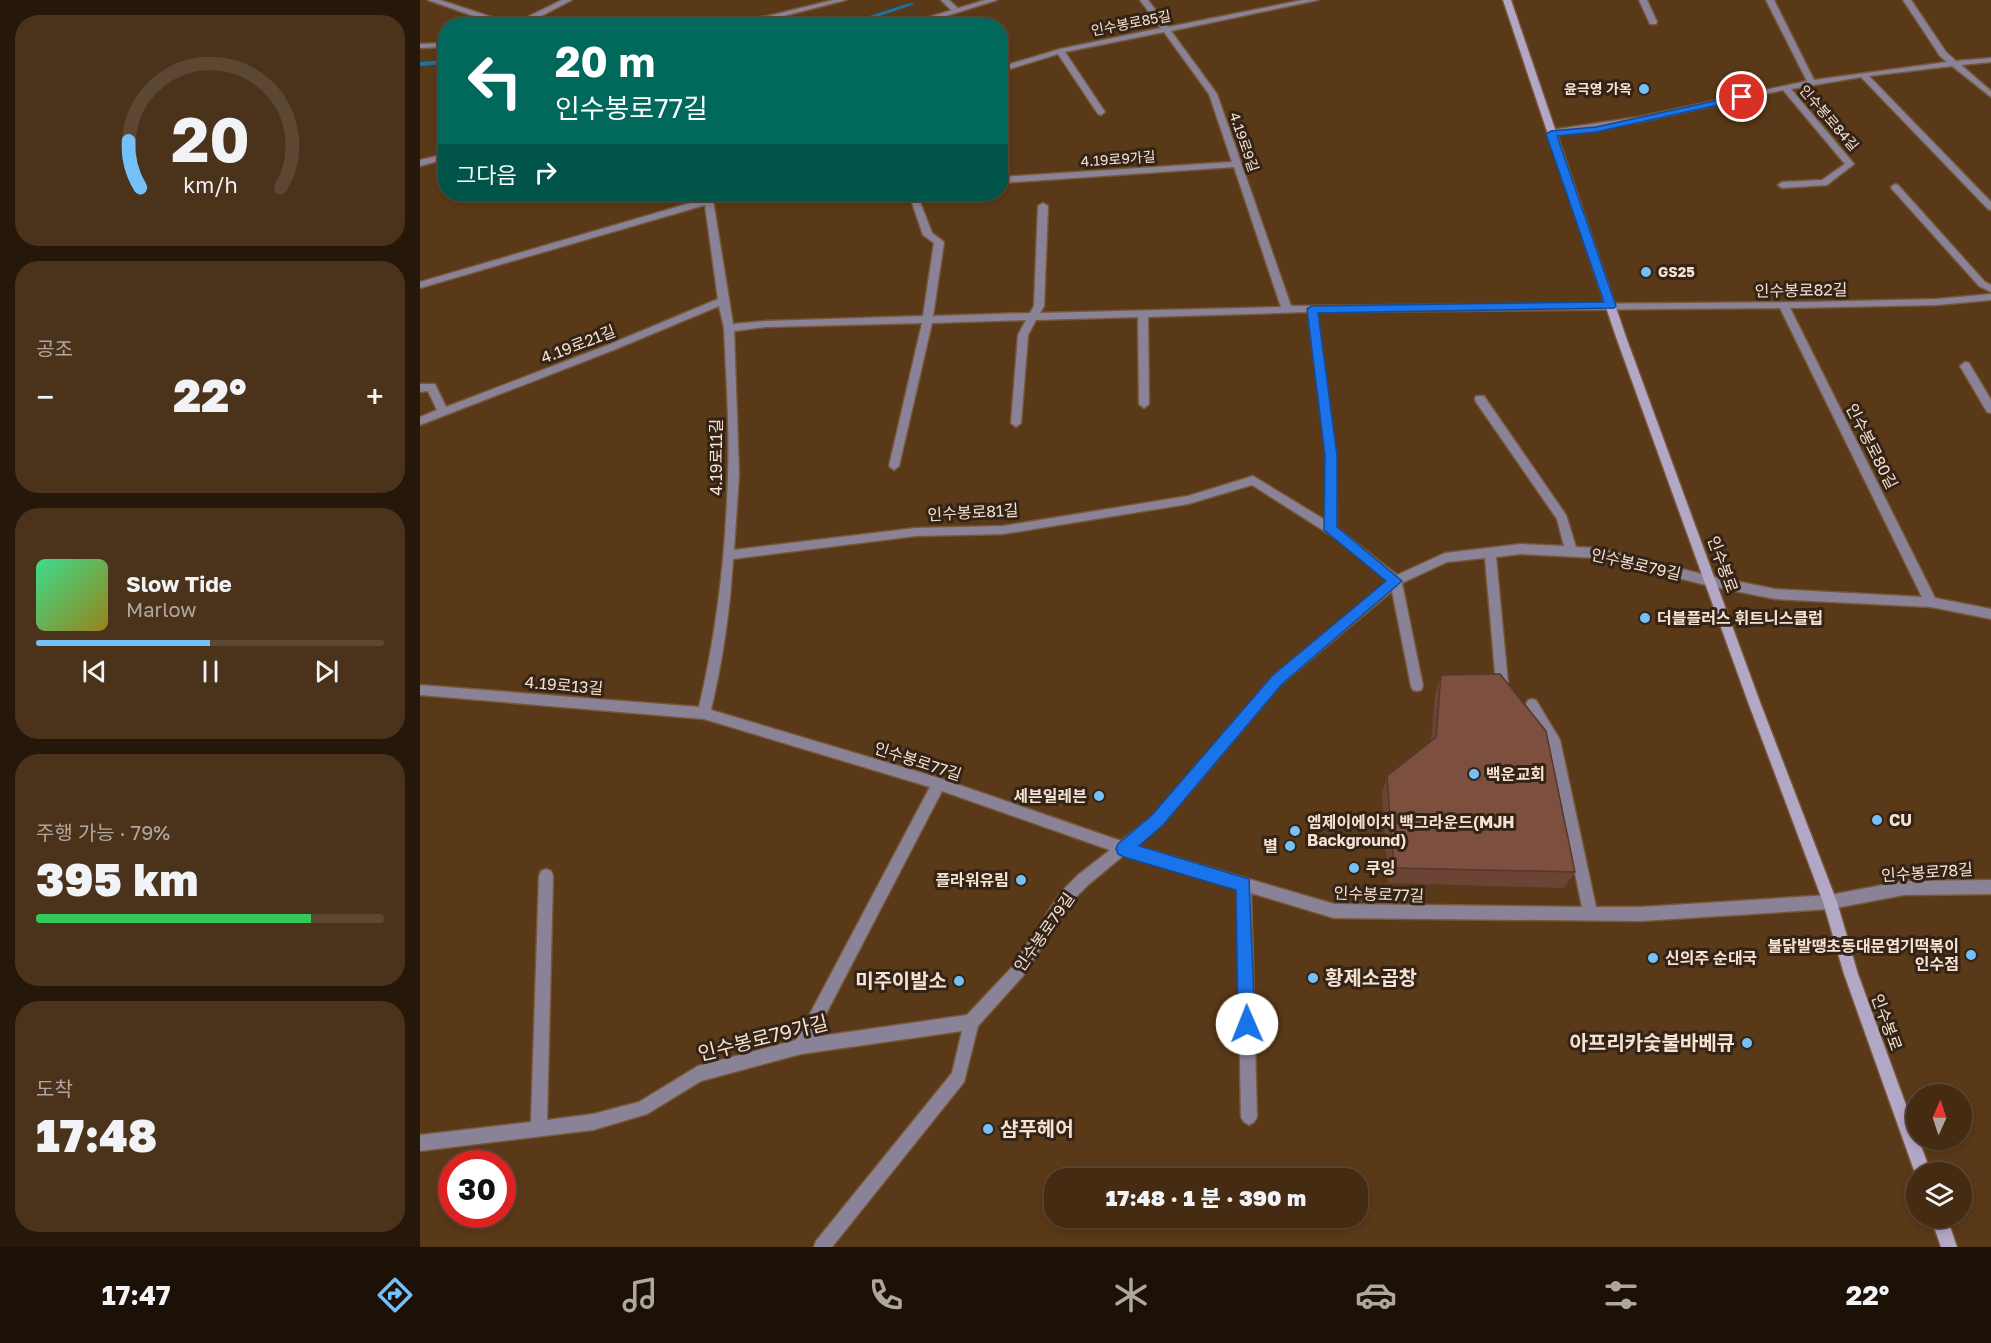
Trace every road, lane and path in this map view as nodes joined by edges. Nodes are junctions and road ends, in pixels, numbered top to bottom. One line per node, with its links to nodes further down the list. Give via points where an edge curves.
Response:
1 (432, 0): 13 (street)
2 (568, 0): 14 (street)
3 (842, 0): 15 (street)
4 (945, 0): 12 (street)
5 (993, 0): 12 (street)
6 (1144, 0): 18 (street, 4.19로9길)
7 (1314, 0): 18 (street, 인수봉로85길)
8 (1507, 0): 30 (main road, 인수봉로)
9 (1643, 0): 17 (street)
10 (1770, 0): 26 (street, 인수봉로84길)
11 (1907, 0): 23 (street, via 1943,54)
12 (956, 10): 16 (street)
13 (488, 18)
14 (530, 18)
15 (768, 18)
16 (930, 18)
17 (1653, 22)
18 (1166, 29): 21 (street, 인수봉로85길); 33 (street, 4.19로9길, via 1213,94)
19 (438, 45): 20 (street)
20 (420, 46)
21 (1060, 51): 24 (street, 인수봉로85길); 29 (street)
22 (1991, 60): 23 (street, 인수봉로84길)
23 (1956, 63): 25 (street, 인수봉로84길); 28 (street)
24 (1008, 67)
25 (1864, 75): 26 (street, 인수봉로84길); 41 (street)
26 (1812, 83): 27 (street, 인수봉로84길)
27 (1785, 87): 30 (street, 인수봉로84길, via 1596,129); 35 (street, 인수봉로84길, via 1850,164 1824,183)
28 (1991, 95)
29 (1101, 112)
30 (1551, 134): 47 (main road, 인수봉로)
31 (438, 158): 32 (street)
32 (420, 163)
33 (1237, 164): 34 (street, 4.19로9가길); 49 (street, 4.19로9길)
34 (1008, 179)
35 (1782, 185)
36 (1895, 187): 43 (street, via 1982,284)
37 (696, 201): 42 (street, 4.19로11길)
38 (710, 201): 45 (street, 4.19로11길)
39 (916, 201): 52 (street, via 928,235 939,243)
40 (1043, 206): 51 (street, via 1039,306)
41 (1991, 207)
42 (420, 285)
43 (1991, 289)
44 (1991, 297): 46 (street, 인수봉로82길)
45 (723, 301): 53 (street, 4.19로11길); 59 (street, 4.19로21길)
46 (1783, 305): 47 (street, 인수봉로82길); 69 (street, 인수봉로80길)
47 (1611, 306): 48 (street); 68 (main road, 인수봉로)
48 (1312, 309): 49 (street); 63 (street, via 1331,456)
49 (1287, 310): 50 (street)
50 (1143, 315): 51 (street); 57 (street)
51 (1030, 318): 52 (street); 61 (street, via 1023,335)
52 (927, 321): 53 (street); 62 (street)
53 (729, 328): 66 (street, 4.19로11길, via 734,474)
54 (1965, 366): 58 (street)
55 (420, 388): 59 (street, via 430,387)
56 (1480, 399): 64 (street, via 1562,518)
57 (1144, 404)
58 (1991, 409)
59 (443, 412): 60 (street, 4.19로21길)
60 (420, 421)
61 (1016, 423)
62 (894, 466)
63 (1331, 530): 66 (street, 인수봉로81길, via 1252,480 1188,500 1004,530 916,532); 67 (street)
64 (1571, 551): 65 (street, 인수봉로79길, via 1521,549); 68 (street, 인수봉로79길, via 1598,553)
65 (1490, 553): 67 (street, 인수봉로79길, via 1445,558); 71 (street)
66 (728, 555): 75 (street, 4.19로11길, via 716,662)
67 (1396, 581): 72 (street); 77 (street, 인수봉로79길, via 1277,680 1158,820)
68 (1710, 581): 69 (street, via 1775,594); 81 (main road, 인수봉로)
69 (1931, 602): 70 (street)
70 (1991, 614)
71 (1502, 683)
72 (1417, 686)
73 (420, 690): 75 (street, 4.19로13길)
74 (1532, 704): 82 (street, via 1554,740)
75 (704, 713): 76 (street, 인수봉로77길)
76 (939, 784): 77 (street, 인수봉로77길); 84 (street)
77 (1124, 849): 79 (street, 인수봉로77길); 83 (street, 인수봉로79길, via 1066,897 1018,971)
78 (546, 876): 86 (street)
79 (1244, 885): 82 (street, 인수봉로77길, via 1334,911); 85 (street)
80 (1991, 887): 81 (street, 인수봉로78길, via 1904,888)
81 (1830, 902): 82 (street, 인수봉로77길, via 1641,914); 88 (main road, 인수봉로, via 1851,974)
82 (1590, 913)
83 (971, 1022): 84 (street, 인수봉로79가길); 90 (street, via 959,1077)
84 (801, 1046): 86 (street, 인수봉로79가길, via 698,1074 642,1109 593,1122)
85 (1249, 1117)
86 (539, 1128): 87 (street, 인수봉로79가길)
87 (420, 1143)
88 (1919, 1162)
89 (1942, 1228): 91 (main road)
90 (822, 1247)
91 (1949, 1247)

